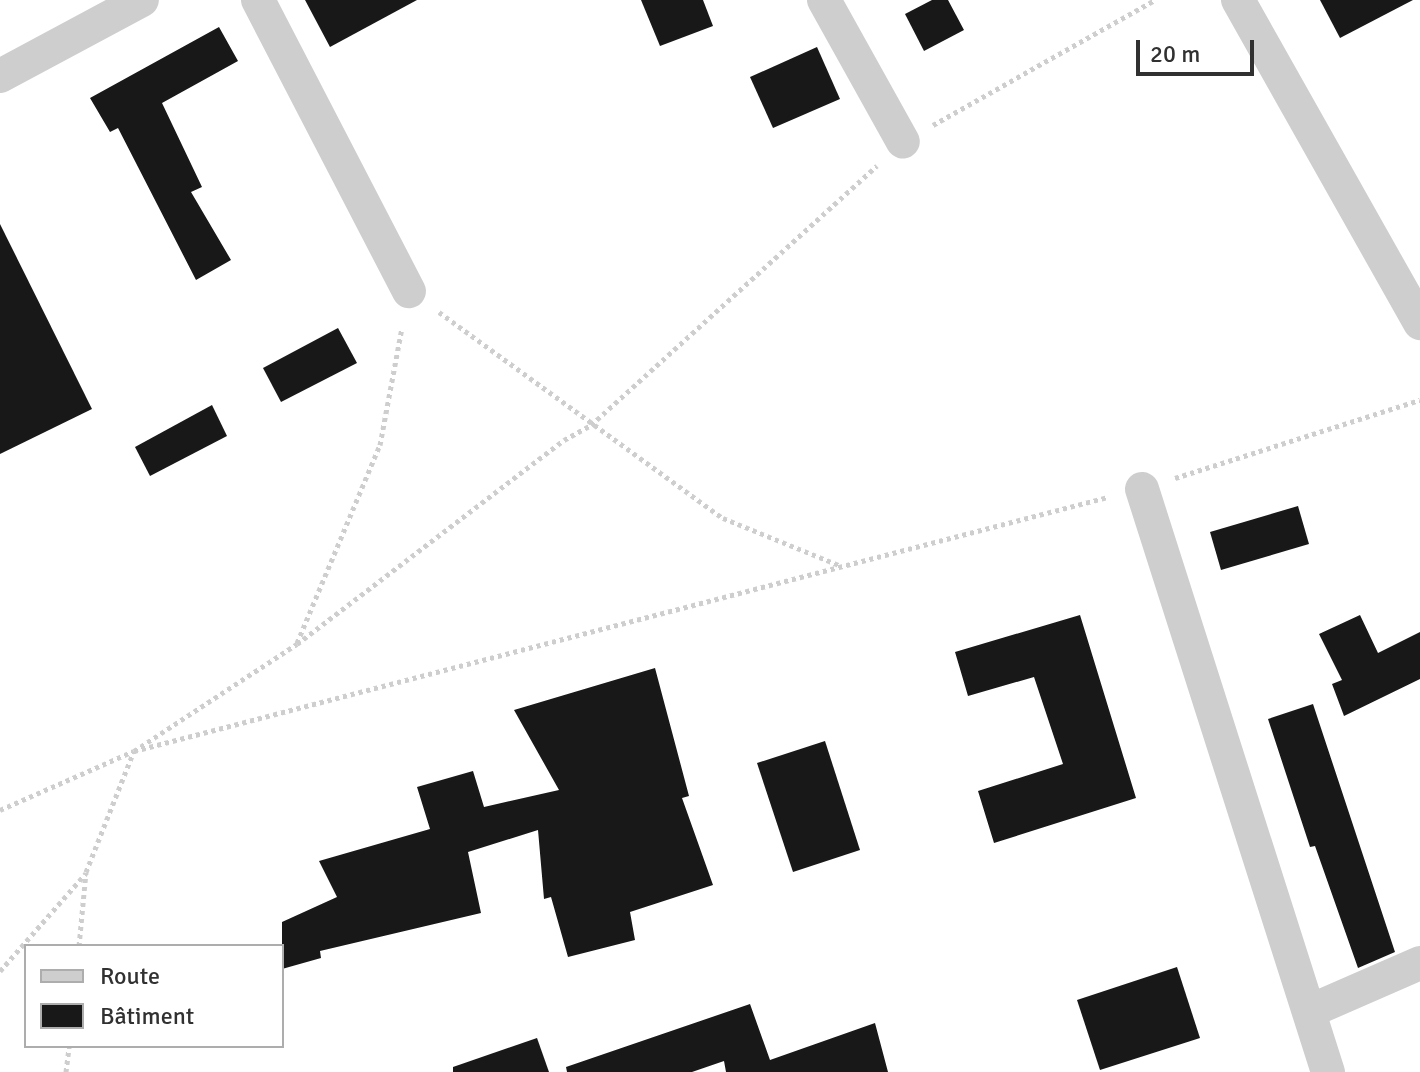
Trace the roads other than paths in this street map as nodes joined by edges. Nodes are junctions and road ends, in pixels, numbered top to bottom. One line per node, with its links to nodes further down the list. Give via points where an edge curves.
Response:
1 (142, 0): 5 (street)
2 (258, 0): 7 (street)
3 (824, 0): 6 (street)
4 (1238, 0): 8 (street)
5 (0, 76)
6 (903, 142)
7 (409, 291)
8 (1420, 323)
9 (1142, 489): 11 (street)
10 (1420, 963): 11 (street)
11 (1310, 1011): 12 (street)
12 (1328, 1072)

